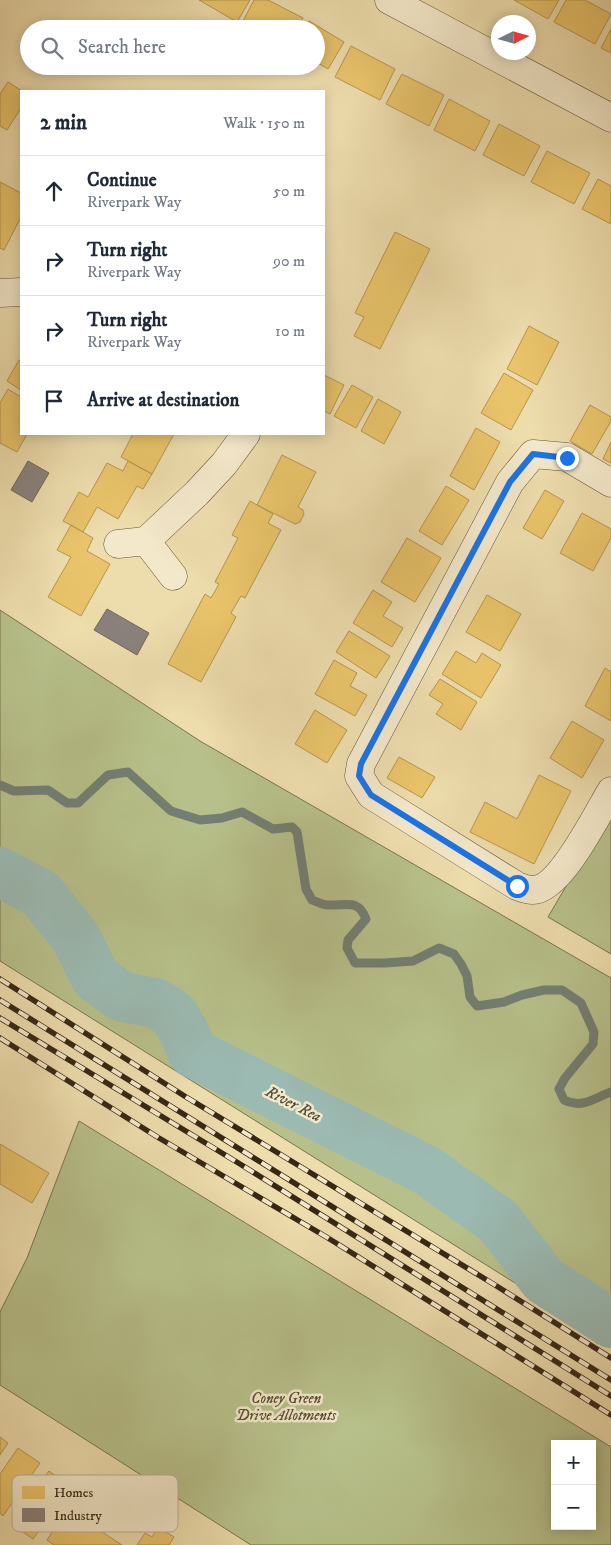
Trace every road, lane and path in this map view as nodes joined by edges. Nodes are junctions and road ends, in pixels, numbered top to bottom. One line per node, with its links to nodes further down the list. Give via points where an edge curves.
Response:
1 (389, 0): 2 (street)
2 (611, 118)
3 (20, 292): 4 (street)
4 (0, 293)
5 (245, 435): 7 (street, via 197,493)
6 (611, 483): 10 (street, via 567,458 533,454 510,482 361,764 359,776 371,795 517,886 534,890 554,879 569,863)
7 (146, 541): 8 (street); 9 (street)
8 (118, 544)
9 (173, 576)
10 (611, 791)

